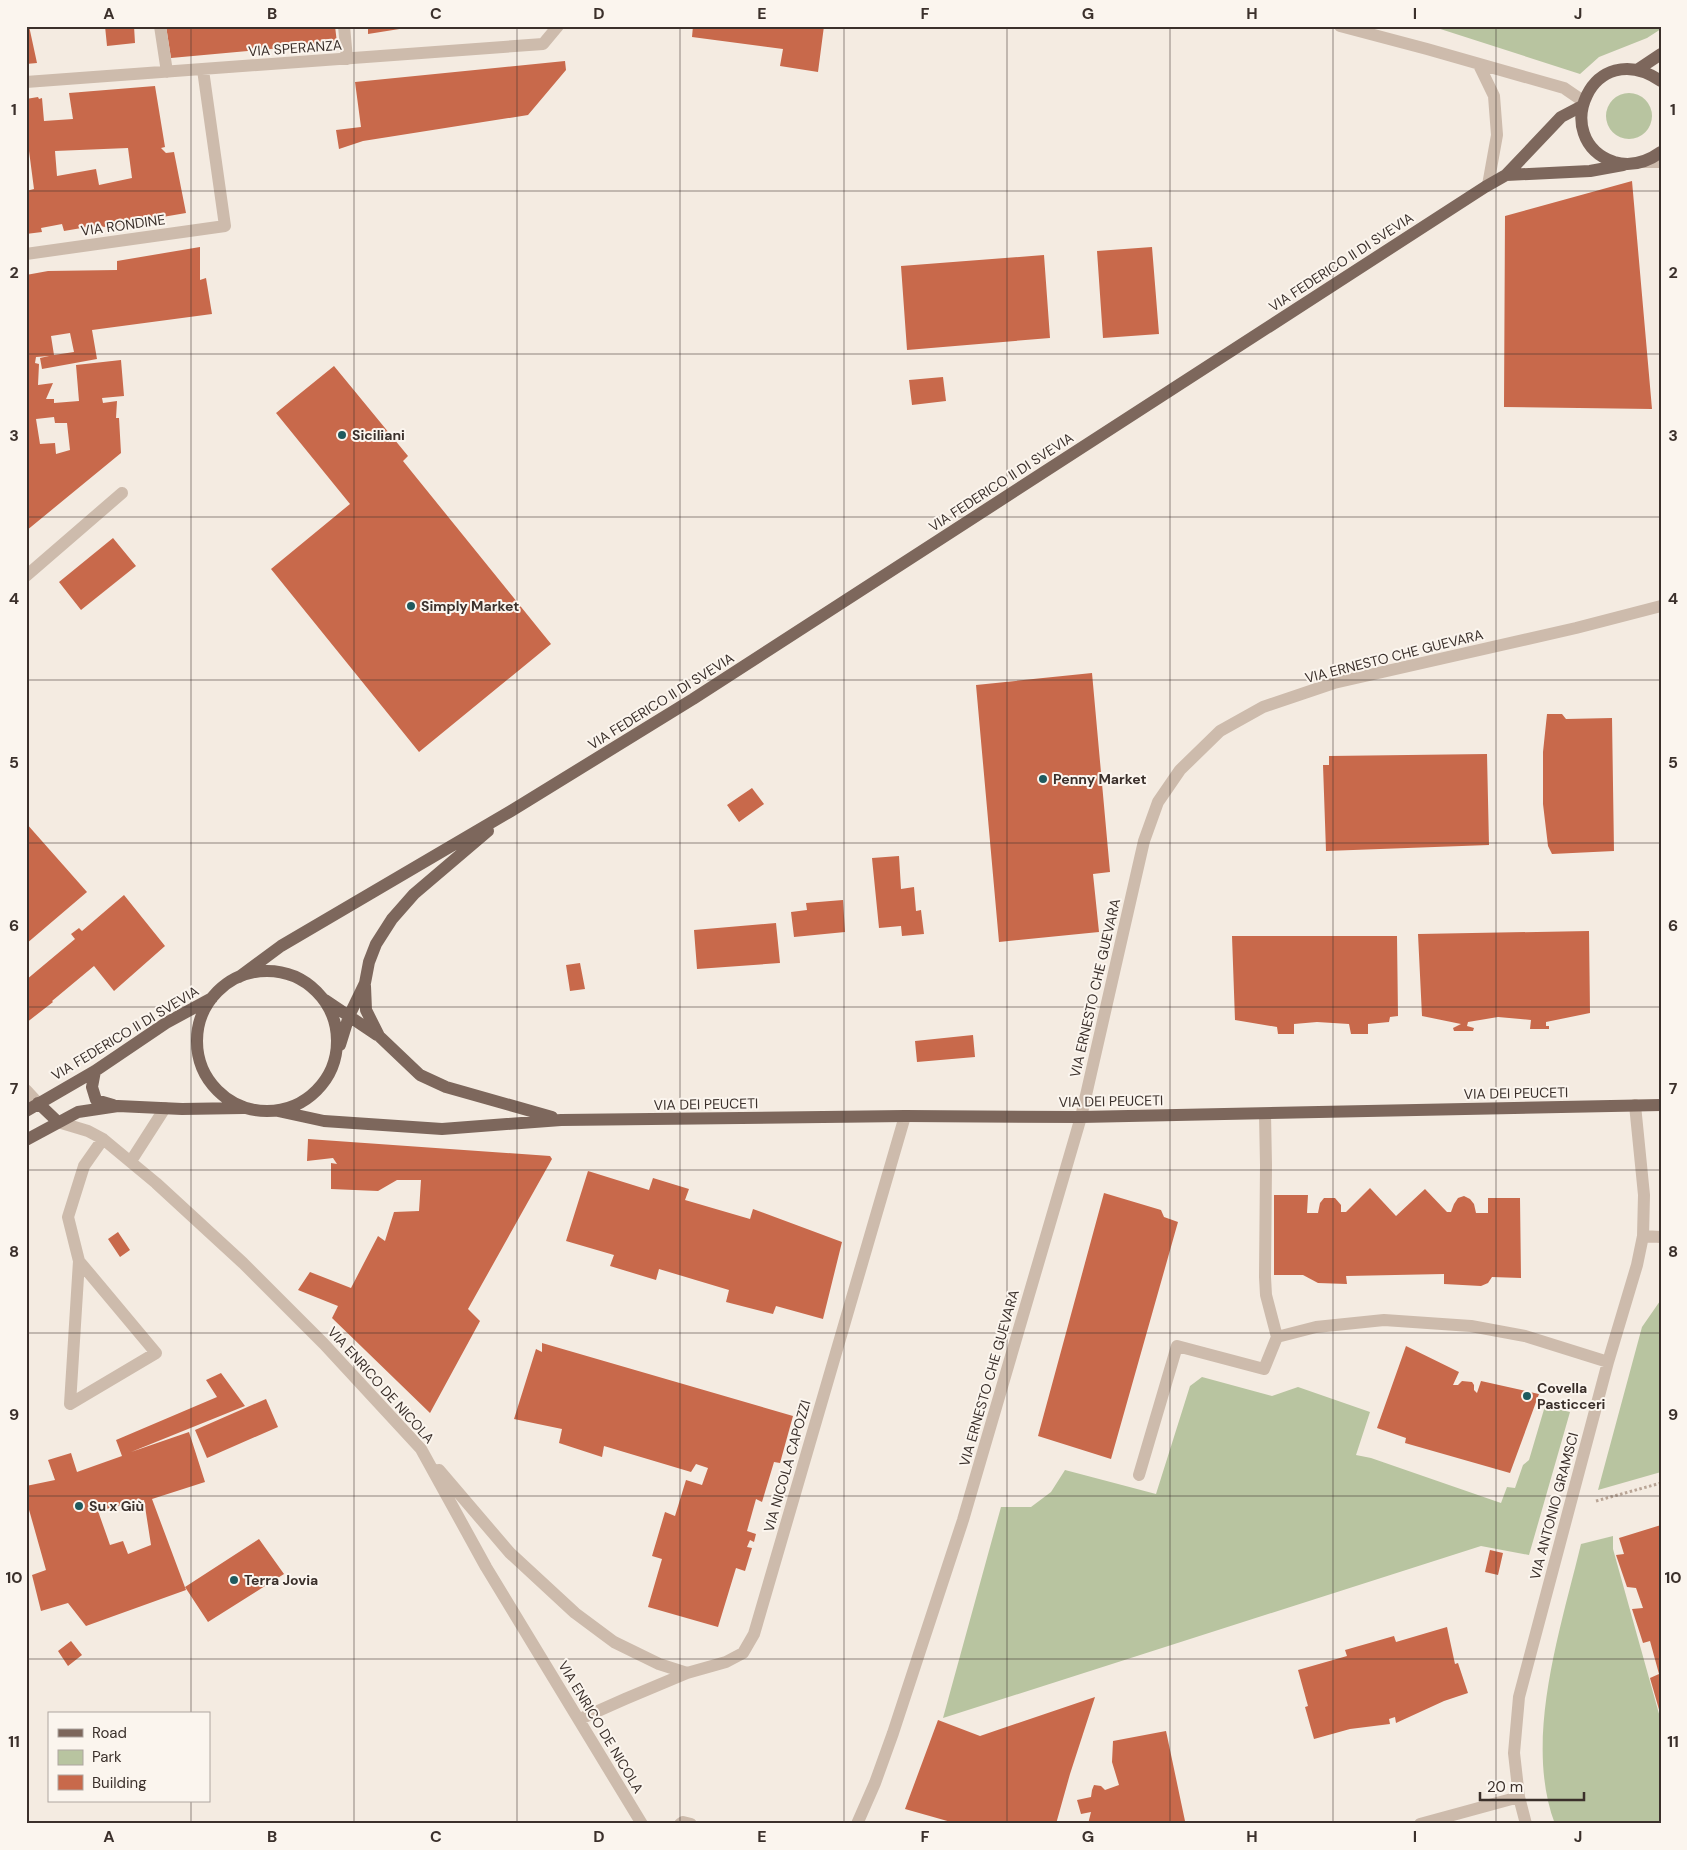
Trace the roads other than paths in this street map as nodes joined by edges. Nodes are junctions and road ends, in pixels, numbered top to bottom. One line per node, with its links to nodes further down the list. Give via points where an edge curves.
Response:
1 (160, 26): 10 (street)
2 (344, 26): 6 (street)
3 (558, 26): 6 (street, VIA SPERANZA, via 543,44)
4 (1340, 26): 7 (street)
5 (1661, 54): 9 (main road)
6 (347, 59): 8 (street, VIA SPERANZA)
7 (1479, 64): 13 (street, via 1564,88); 19 (street, via 1494,96 1497,135)
8 (203, 70): 10 (street, VIA SPERANZA); 20 (street, VIA RONDINE, via 225,226)
9 (1637, 70): 11 (main road); 13 (main road, via 1621,69 1600,78)
10 (168, 72): 12 (street, VIA SPERANZA)
11 (1661, 81)
12 (26, 82)
13 (1583, 104): 17 (main road, via 1583,130 1591,146 1605,158); 18 (main road, via 1562,117)
14 (1661, 152): 15 (main road)
15 (1642, 162): 16 (street); 17 (main road)
16 (1661, 162)
17 (1627, 164): 18 (main road, via 1590,171)
18 (1506, 175): 19 (main road, VIA FEDERICO II DI SVEVIA)
19 (1488, 185): 24 (main road, VIA FEDERICO II DI SVEVIA, via 693,699)
20 (26, 254)
21 (122, 493): 22 (street)
22 (26, 576)
23 (1661, 606): 44 (street, VIA ERNESTO CHE GUEVARA, via 1334,683 1263,707 1220,731 1180,770 1158,802 1142,851)
24 (511, 811): 25 (main road, via 281,946); 26 (main road, via 414,894 392,919 376,944)
25 (239, 977): 27 (main road); 28 (main road, via 261,972 284,973 305,982)
26 (364, 983): 29 (main road); 30 (main road, via 366,1010)
27 (213, 997): 32 (main road, VIA FEDERICO II DI SVEVIA, via 166,1023); 39 (main road, via 202,1016 198,1038 200,1061 210,1081 226,1097)
28 (322, 998): 29 (main road); 31 (main road, via 333,1018 338,1038)
29 (349, 1016): 30 (main road); 31 (main road)
30 (379, 1036): 45 (main road, via 420,1075)
31 (335, 1059): 41 (main road, via 328,1078 314,1093 298,1105)
32 (95, 1071): 34 (main road, VIA FEDERICO II DI SVEVIA); 37 (main road, via 92,1086 96,1100)
33 (26, 1090): 34 (street)
34 (38, 1103): 40 (main road, VIA FEDERICO II DI SVEVIA); 46 (main road)
35 (1635, 1105): 36 (main road, VIA DEI PEUCETI); 42 (main road, VIA DEI PEUCETI); 50 (street, VIA ANTONIO GRAMSCI, via 1644,1195)
36 (1661, 1105)
37 (118, 1106): 38 (main road); 46 (main road, via 78,1112)
38 (165, 1108): 39 (main road); 49 (street)
39 (245, 1108): 41 (main road)
40 (26, 1111)
41 (278, 1111): 45 (main road, via 324,1121 442,1129)
42 (1265, 1114): 44 (main road, VIA DEI PEUCETI); 53 (street, via 1265,1277 1266,1295)
43 (905, 1116): 44 (main road, VIA DEI PEUCETI); 45 (main road, VIA DEI PEUCETI); 57 (street, VIA NICOLA CAPOZZI, via 754,1634 743,1653 726,1662)
44 (1082, 1117): 63 (street, VIA ERNESTO CHE GUEVARA, via 963,1520 893,1733)
45 (561, 1120)
46 (58, 1122): 47 (street, VIA ENRICO DE NICOLA); 48 (main road)
47 (103, 1139): 49 (street, VIA ENRICO DE NICOLA); 52 (street, via 84,1166 68,1216)
48 (26, 1140)
49 (132, 1161): 55 (street, VIA ENRICO DE NICOLA, via 243,1263)
50 (1643, 1236): 51 (street); 54 (street, VIA ANTONIO GRAMSCI)
51 (1661, 1237)
52 (79, 1261): 52 (street, via 156,1353 70,1404 75,1337)
53 (1277, 1337): 54 (street, via 1316,1327 1384,1320 1471,1326 1524,1336); 56 (street, via 1264,1369 1177,1346)
54 (1608, 1362): 59 (street, VIA ANTONIO GRAMSCI, via 1519,1697 1514,1753)
55 (421, 1449): 57 (street, via 510,1553 575,1613 614,1642 659,1664); 58 (street, VIA ENRICO DE NICOLA, via 486,1567)
56 (1139, 1475)
57 (688, 1673): 58 (street, VIA NICOLA CAPOZZI)
58 (580, 1719): 60 (street, VIA ENRICO DE NICOLA)
59 (1519, 1797): 64 (street); 65 (street, VIA ANTONIO GRAMSCI)
60 (642, 1824)
61 (680, 1824): 62 (street)
62 (691, 1824)
63 (857, 1824)
64 (1420, 1824)
65 (1526, 1824)

